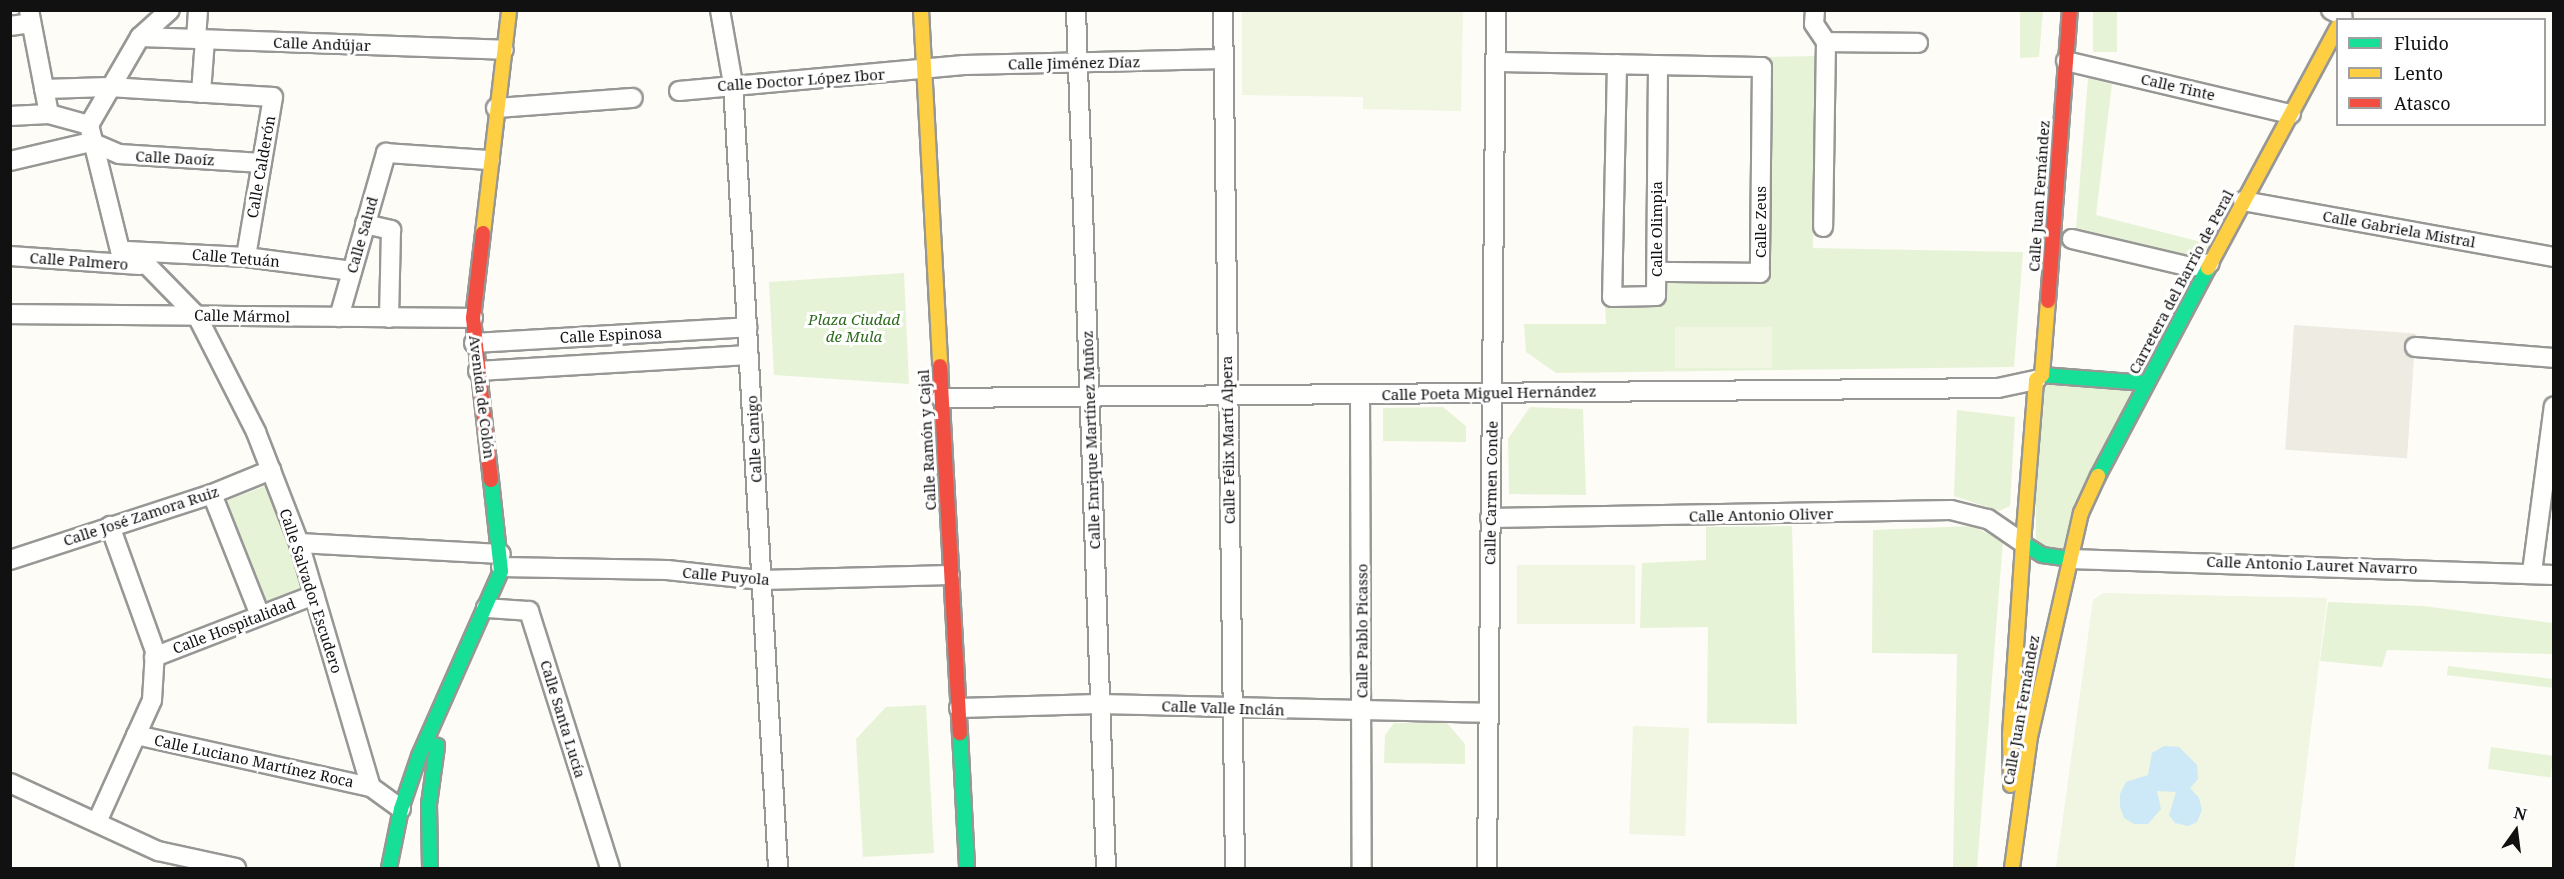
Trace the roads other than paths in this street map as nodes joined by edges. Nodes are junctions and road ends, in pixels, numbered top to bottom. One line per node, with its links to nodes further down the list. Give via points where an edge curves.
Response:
1 (170, 10): 14 (street)
2 (198, 10): 15 (street)
3 (509, 10): 18 (main road, Avenida de Colón)
4 (720, 10): 26 (street, Calle Canigo)
5 (921, 10): 25 (main road, Calle Ramón y Cajal)
6 (1076, 10): 22 (street, Calle Enrique Martínez Muñoz)
7 (1223, 10): 19 (street, Calle Félix Martí Alpera)
8 (1496, 10): 21 (street, Calle Carmen Conde)
9 (1815, 10): 16 (street, via 1815,24)
10 (2070, 10): 20 (main road, Calle Juan Fernández)
11 (30, 17): 13 (street); 28 (street)
12 (2336, 25): 34 (main road, Carretera del Barrio de Peral)
13 (10, 26)
14 (140, 37): 15 (street, Calle Andújar); 27 (street)
15 (200, 40): 18 (street, Calle Andújar); 30 (street)
16 (1826, 42): 17 (street); 42 (street)
17 (1918, 43)
18 (504, 50): 32 (main road, Avenida de Colón)
19 (1224, 59): 22 (street, Calle Jiménez Díaz); 67 (street, Calle Félix Martí Alpera)
20 (2066, 61): 34 (street, Calle Tinte); 63 (main road, Calle Juan Fernández)
21 (1496, 62): 23 (street); 65 (street, Calle Carmen Conde)
22 (1078, 63): 25 (street, Calle Jiménez Díaz); 68 (street, Calle Enrique Martínez Muñoz)
23 (1617, 64): 24 (street); 51 (street, Calle Olimpia, via 1612,297 1656,296)
24 (1658, 65): 51 (street, Calle Olimpia); 51 (street, Calle Zeus, via 1762,67 1760,273)
25 (924, 69): 26 (street, Calle Doctor López Ibor); 69 (main road, Calle Ramón y Cajal)
26 (733, 84): 29 (street, Calle Doctor López Ibor); 57 (street, Calle Canigo)
27 (109, 87): 28 (street, Calle Calderón); 30 (street, Calle Calderón); 36 (street)
28 (44, 89): 33 (street)
29 (679, 91)
30 (201, 93): 39 (street, Calle Calderón, via 273,97)
31 (633, 98): 32 (street)
32 (496, 108): 37 (main road, Avenida de Colón)
33 (49, 114): 35 (street, Calle Daoíz); 36 (street, Calle Daoíz)
34 (2290, 114): 40 (main road, Carretera del Barrio de Peral)
35 (10, 116)
36 (90, 134): 38 (street); 39 (street, Calle Daoíz, via 119,154); 44 (street)
37 (490, 160): 41 (street, Calle Salud, via 386,153); 56 (main road, Avenida de Colón)
38 (10, 161)
39 (262, 163): 46 (street, Calle Calderón)
40 (2243, 201): 47 (street, Calle Gabriela Mistral); 48 (main road, Carretera del Barrio de Peral)
41 (365, 224): 50 (street, Calle Salud); 55 (street, via 391,230)
42 (1823, 227)
43 (2072, 238): 48 (street, via 2190,267)
44 (120, 250): 46 (street, Calle Tetuán); 49 (street, Calle Salvador Escudero)
45 (10, 256): 49 (street, Calle Palmero)
46 (246, 257): 50 (street, Calle Tetuán)
47 (2553, 257)
48 (2210, 263): 64 (main road, Carretera del Barrio de Peral)
49 (147, 265): 53 (street, Calle Salvador Escudero)
50 (352, 271): 54 (street, Calle Salud)
51 (1657, 272)
52 (10, 314): 53 (street, Calle Mármol)
53 (197, 316): 54 (street, Calle Mármol); 72 (street, Calle Salvador Escudero)
54 (339, 317): 55 (street, Calle Mármol)
55 (389, 318): 56 (street, Calle Mármol)
56 (473, 318): 58 (main road, Avenida de Colón)
57 (748, 327): 58 (street, Calle Espinosa); 60 (street, Calle Canigo)
58 (474, 343): 62 (main road, Avenida de Colón)
59 (2415, 348): 61 (street)
60 (749, 355): 62 (street, Calle Espinosa); 84 (street, Calle Canigo)
61 (2553, 358)
62 (478, 371): 80 (main road, Avenida de Colón)
63 (2039, 378): 64 (main road); 65 (street, Calle Poeta Miguel Hernández, via 1998,388); 77 (main road, Calle Juan Fernández)
64 (2145, 383): 78 (main road, Carretera del Barrio de Peral, via 2089,492)
65 (1492, 392): 66 (street, Calle Poeta Miguel Hernández); 74 (street, Calle Carmen Conde)
66 (1360, 394): 67 (street, Calle Poeta Miguel Hernández); 93 (street, Calle Pablo Picasso)
67 (1227, 395): 68 (street, Calle Poeta Miguel Hernández); 92 (street, Calle Félix Martí Alpera)
68 (1090, 396): 69 (street, Calle Poeta Miguel Hernández); 90 (street, Calle Enrique Martínez Muñoz)
69 (941, 398): 82 (main road, Calle Ramón y Cajal)
70 (2553, 406): 71 (street)
71 (2550, 454): 81 (street)
72 (271, 470): 73 (street, Calle José Zamora Ruiz); 76 (street, Calle Salvador Escudero)
73 (212, 494): 75 (street, Calle José Zamora Ruiz); 87 (street)
74 (1490, 518): 77 (street, Calle Antonio Oliver, via 1951,510 1988,519); 94 (street, Calle Carmen Conde)
75 (110, 526): 79 (street, Calle José Zamora Ruiz); 88 (street, Calle Hospitalidad)
76 (299, 543): 80 (street, Calle Puyola); 85 (street, Calle Salvador Escudero)
77 (2023, 543): 78 (main road, via 2042,555); 101 (main road, Calle Juan Fernández, via 2010,735)
78 (2070, 559): 81 (street, Calle Antonio Lauret Navarro); 101 (main road, Calle Juan Fernández, via 2030,737)
79 (10, 560)
80 (501, 560): 84 (street, Calle Puyola); 86 (main road, Avenida de Colón)
81 (2532, 572): 83 (street, Calle Antonio Lauret Navarro)
82 (950, 575): 84 (street, Calle Puyola); 91 (main road, Calle Ramón y Cajal)
83 (2553, 575)
84 (761, 580): 105 (street, Calle Canigo)
85 (314, 595): 87 (street, Calle Hospitalidad); 97 (street, Calle Salvador Escudero)
86 (486, 608): 89 (main road, Avenida de Colón); 104 (street, Calle Santa Lucía, via 529,611)
87 (260, 615): 88 (street, Calle Hospitalidad)
88 (154, 657): 95 (street, Calle Hospitalidad, via 152,700)
89 (457, 678): 98 (main road, via 419,756); 100 (main road, via 433,768)
90 (1099, 704): 91 (street, Calle Valle Inclán); 92 (street, Calle Valle Inclán); 107 (street, Calle Enrique Martínez Muñoz)
91 (959, 708): 106 (main road, Calle Ramón y Cajal)
92 (1231, 708): 93 (street, Calle Valle Inclán); 108 (street, Calle Félix Martí Alpera)
93 (1362, 712): 94 (street, Calle Valle Inclán); 109 (street, Calle Pablo Picasso)
94 (1488, 713): 110 (street, Calle Carmen Conde)
95 (136, 735): 97 (street, Calle Luciano Martínez Roca); 99 (street, Calle Hospitalidad)
96 (10, 783): 99 (street)
97 (371, 787): 98 (street)
98 (401, 808): 100 (main road, via 423,837); 103 (main road)
99 (97, 822): 102 (street, via 158,851)
100 (430, 866)
101 (2012, 866)
102 (236, 868)
103 (389, 868)
104 (610, 868)
105 (778, 868)
106 (967, 868)
107 (1106, 868)
108 (1235, 868)
109 (1362, 868)
110 (1486, 868)

